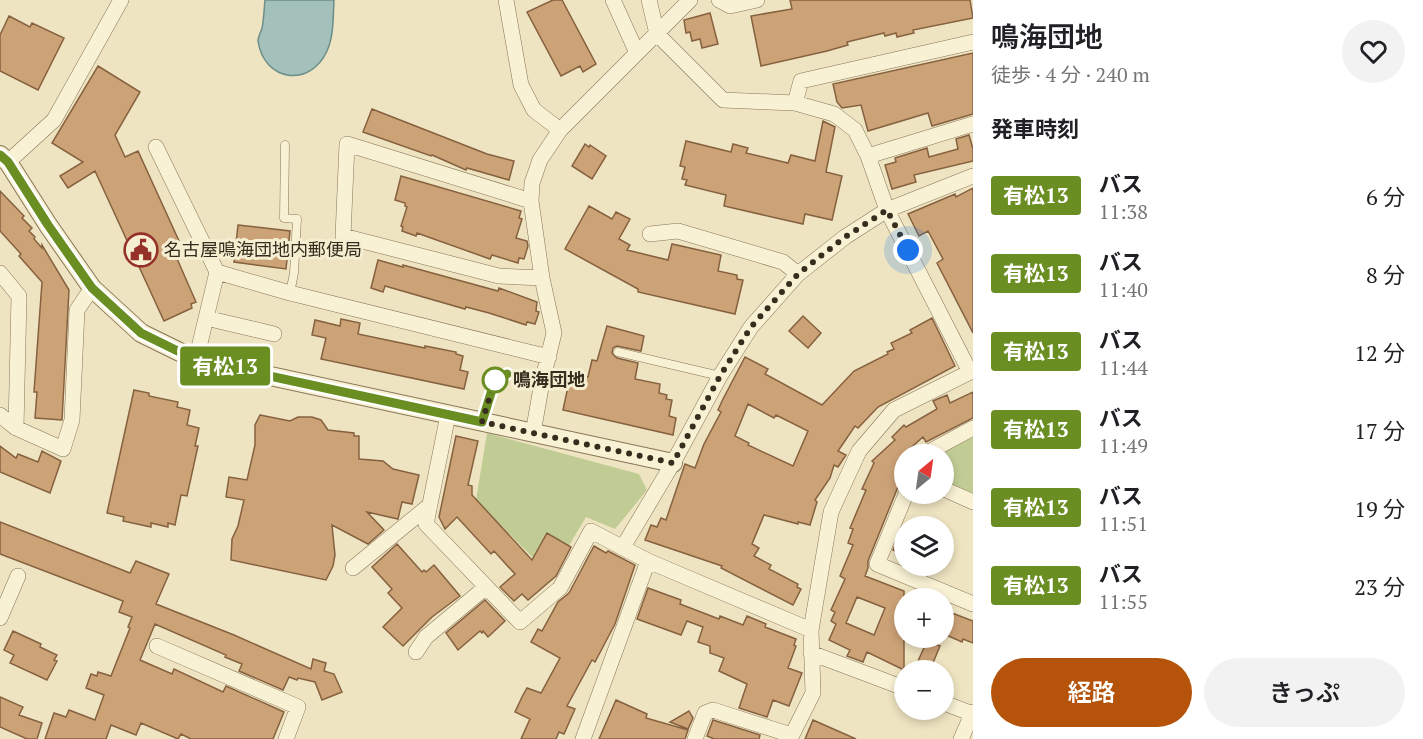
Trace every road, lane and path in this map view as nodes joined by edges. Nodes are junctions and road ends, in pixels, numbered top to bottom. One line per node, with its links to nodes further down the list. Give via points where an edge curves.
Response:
1 (121, 0): 17 (street, via 54,120)
2 (506, 0): 13 (street, via 522,85 534,110)
3 (613, 0): 10 (street)
4 (649, 0): 8 (street)
5 (690, 0): 8 (street)
6 (719, 0): 7 (street, via 730,6)
7 (757, 0)
8 (657, 34): 10 (street); 11 (street, via 723,100)
9 (973, 42): 11 (street, via 801,81)
10 (638, 53): 13 (street)
11 (795, 103): 16 (street, via 834,114 855,130)
12 (973, 124): 16 (street)
13 (560, 130): 19 (street, via 540,160)
14 (285, 145): 27 (lane, via 285,218 297,219)
15 (156, 147): 22 (street)
16 (868, 156): 20 (street)
17 (4, 158): 26 (street)
18 (973, 176): 20 (street)
19 (531, 201): 25 (street); 25 (street, via 347,144 343,236 500,276)
20 (887, 210): 24 (street); 54 (street, via 970,372 894,410 859,451 831,512)
21 (650, 234): 24 (street, via 678,231 783,262)
22 (217, 272): 27 (street); 28 (street)
23 (0, 273): 38 (street, via 19,296)
24 (798, 274): 33 (street, via 751,327)
25 (542, 278): 31 (street, via 554,333)
26 (92, 288): 32 (street, via 141,333); 38 (street, via 77,310 72,420 63,450)
27 (290, 293): 31 (street)
28 (206, 318): 29 (street); 32 (street)
29 (274, 334)
30 (618, 352): 33 (lane)
31 (549, 357): 34 (street)
32 (196, 360): 36 (street)
33 (720, 376): 42 (street)
34 (542, 382): 37 (lane, via 507,374 495,380); 40 (street)
35 (0, 415): 38 (street)
36 (448, 415): 37 (street); 46 (street)
37 (482, 422): 40 (street)
38 (16, 428)
39 (973, 428): 41 (street)
40 (533, 433): 42 (street)
41 (943, 444)
42 (673, 463): 47 (street)
43 (954, 493): 44 (street)
44 (973, 501)
45 (902, 504): 52 (street, via 877,564)
46 (430, 505): 49 (street); 51 (street, via 426,524)
47 (623, 547): 48 (street); 51 (street, via 591,531 560,588 520,622)
48 (648, 561): 54 (street); 63 (street)
49 (353, 568)
50 (18, 576): 53 (street)
51 (486, 587): 56 (street, via 426,637)
52 (973, 604)
53 (0, 618)
54 (811, 630): 57 (street)
55 (157, 646): 62 (street, via 298,707)
56 (417, 652)
57 (812, 653): 58 (street); 61 (street, via 813,693)
58 (894, 684)
59 (954, 706): 60 (street)
60 (973, 713): 65 (street)
61 (790, 737): 64 (street, via 713,710 705,713)
62 (286, 739)
63 (584, 739)
64 (694, 739)
65 (961, 739)

